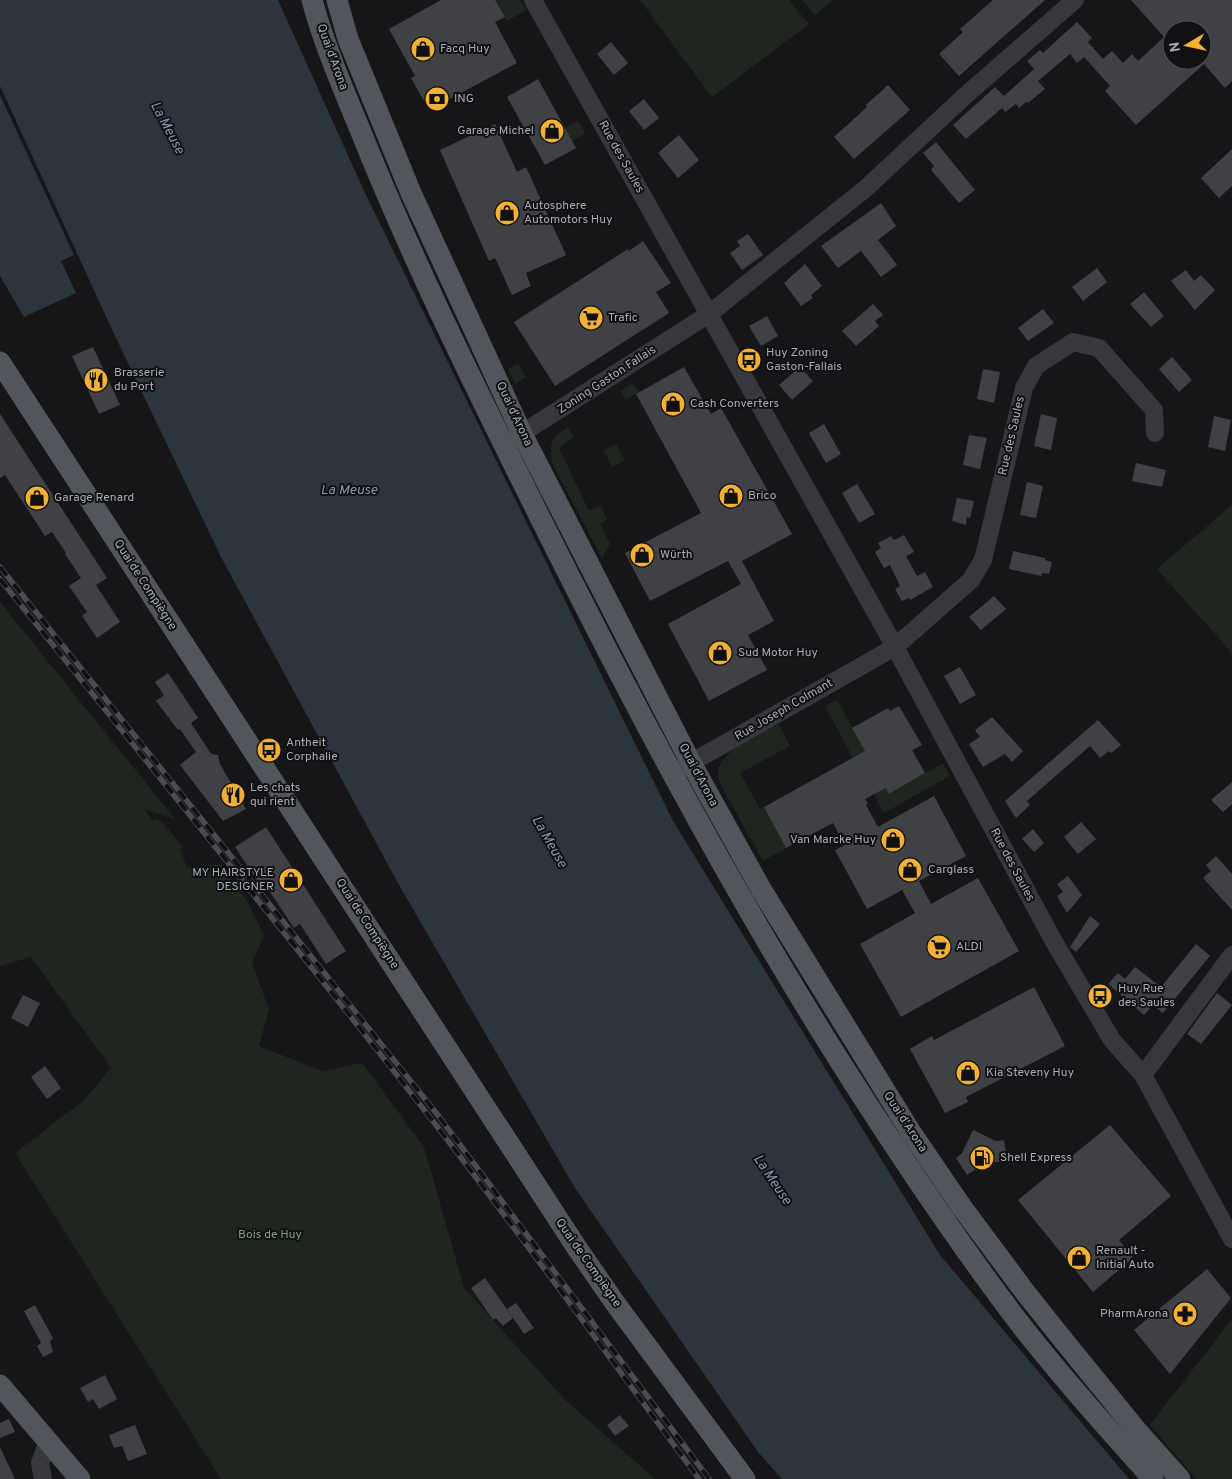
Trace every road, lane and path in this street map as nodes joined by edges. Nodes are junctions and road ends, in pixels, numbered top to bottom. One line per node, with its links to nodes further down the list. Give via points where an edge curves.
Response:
1 (312, 0): 9 (main road, Quai d'Arona, via 344,91 384,187)
2 (337, 0): 8 (main road, Quai d'Arona, via 348,39 411,193)
3 (532, 0): 5 (street, Rue des Saules)
4 (1075, 0): 5 (street, via 865,189)
5 (709, 314): 8 (street, Zoning Gaston Fallais); 10 (street, Rue des Saules)
6 (0, 362): 20 (main road, Quai de Compiègne, via 572,1240 615,1304)
7 (1155, 433): 10 (street, Rue des Saules, via 1154,410 1099,348 1074,342 1036,366 1024,388 983,560 971,580)
8 (522, 434): 9 (street, Zoning Gaston Fallais); 11 (main road, Quai d'Arona)
9 (503, 445): 12 (main road, Quai d'Arona)
10 (895, 647): 11 (street, Rue Joseph Colmant); 14 (street, Rue des Saules, via 1053,940 1112,1040)
11 (691, 763): 12 (street, Rue Joseph Colmant); 22 (main road, Quai d'Arona, via 760,889 961,1206 1025,1292)
12 (672, 773): 21 (main road, Quai d'Arona, via 804,1006 892,1143 1024,1329)
13 (1232, 955): 14 (street)
14 (1143, 1075): 15 (street, Rue des Saules)
15 (1232, 1239)
16 (0, 1384): 17 (main road)
17 (48, 1441): 18 (street, via 40,1463); 19 (main road)
18 (43, 1479)
19 (80, 1479)
20 (745, 1479)
21 (1153, 1479)
22 (1180, 1479)

